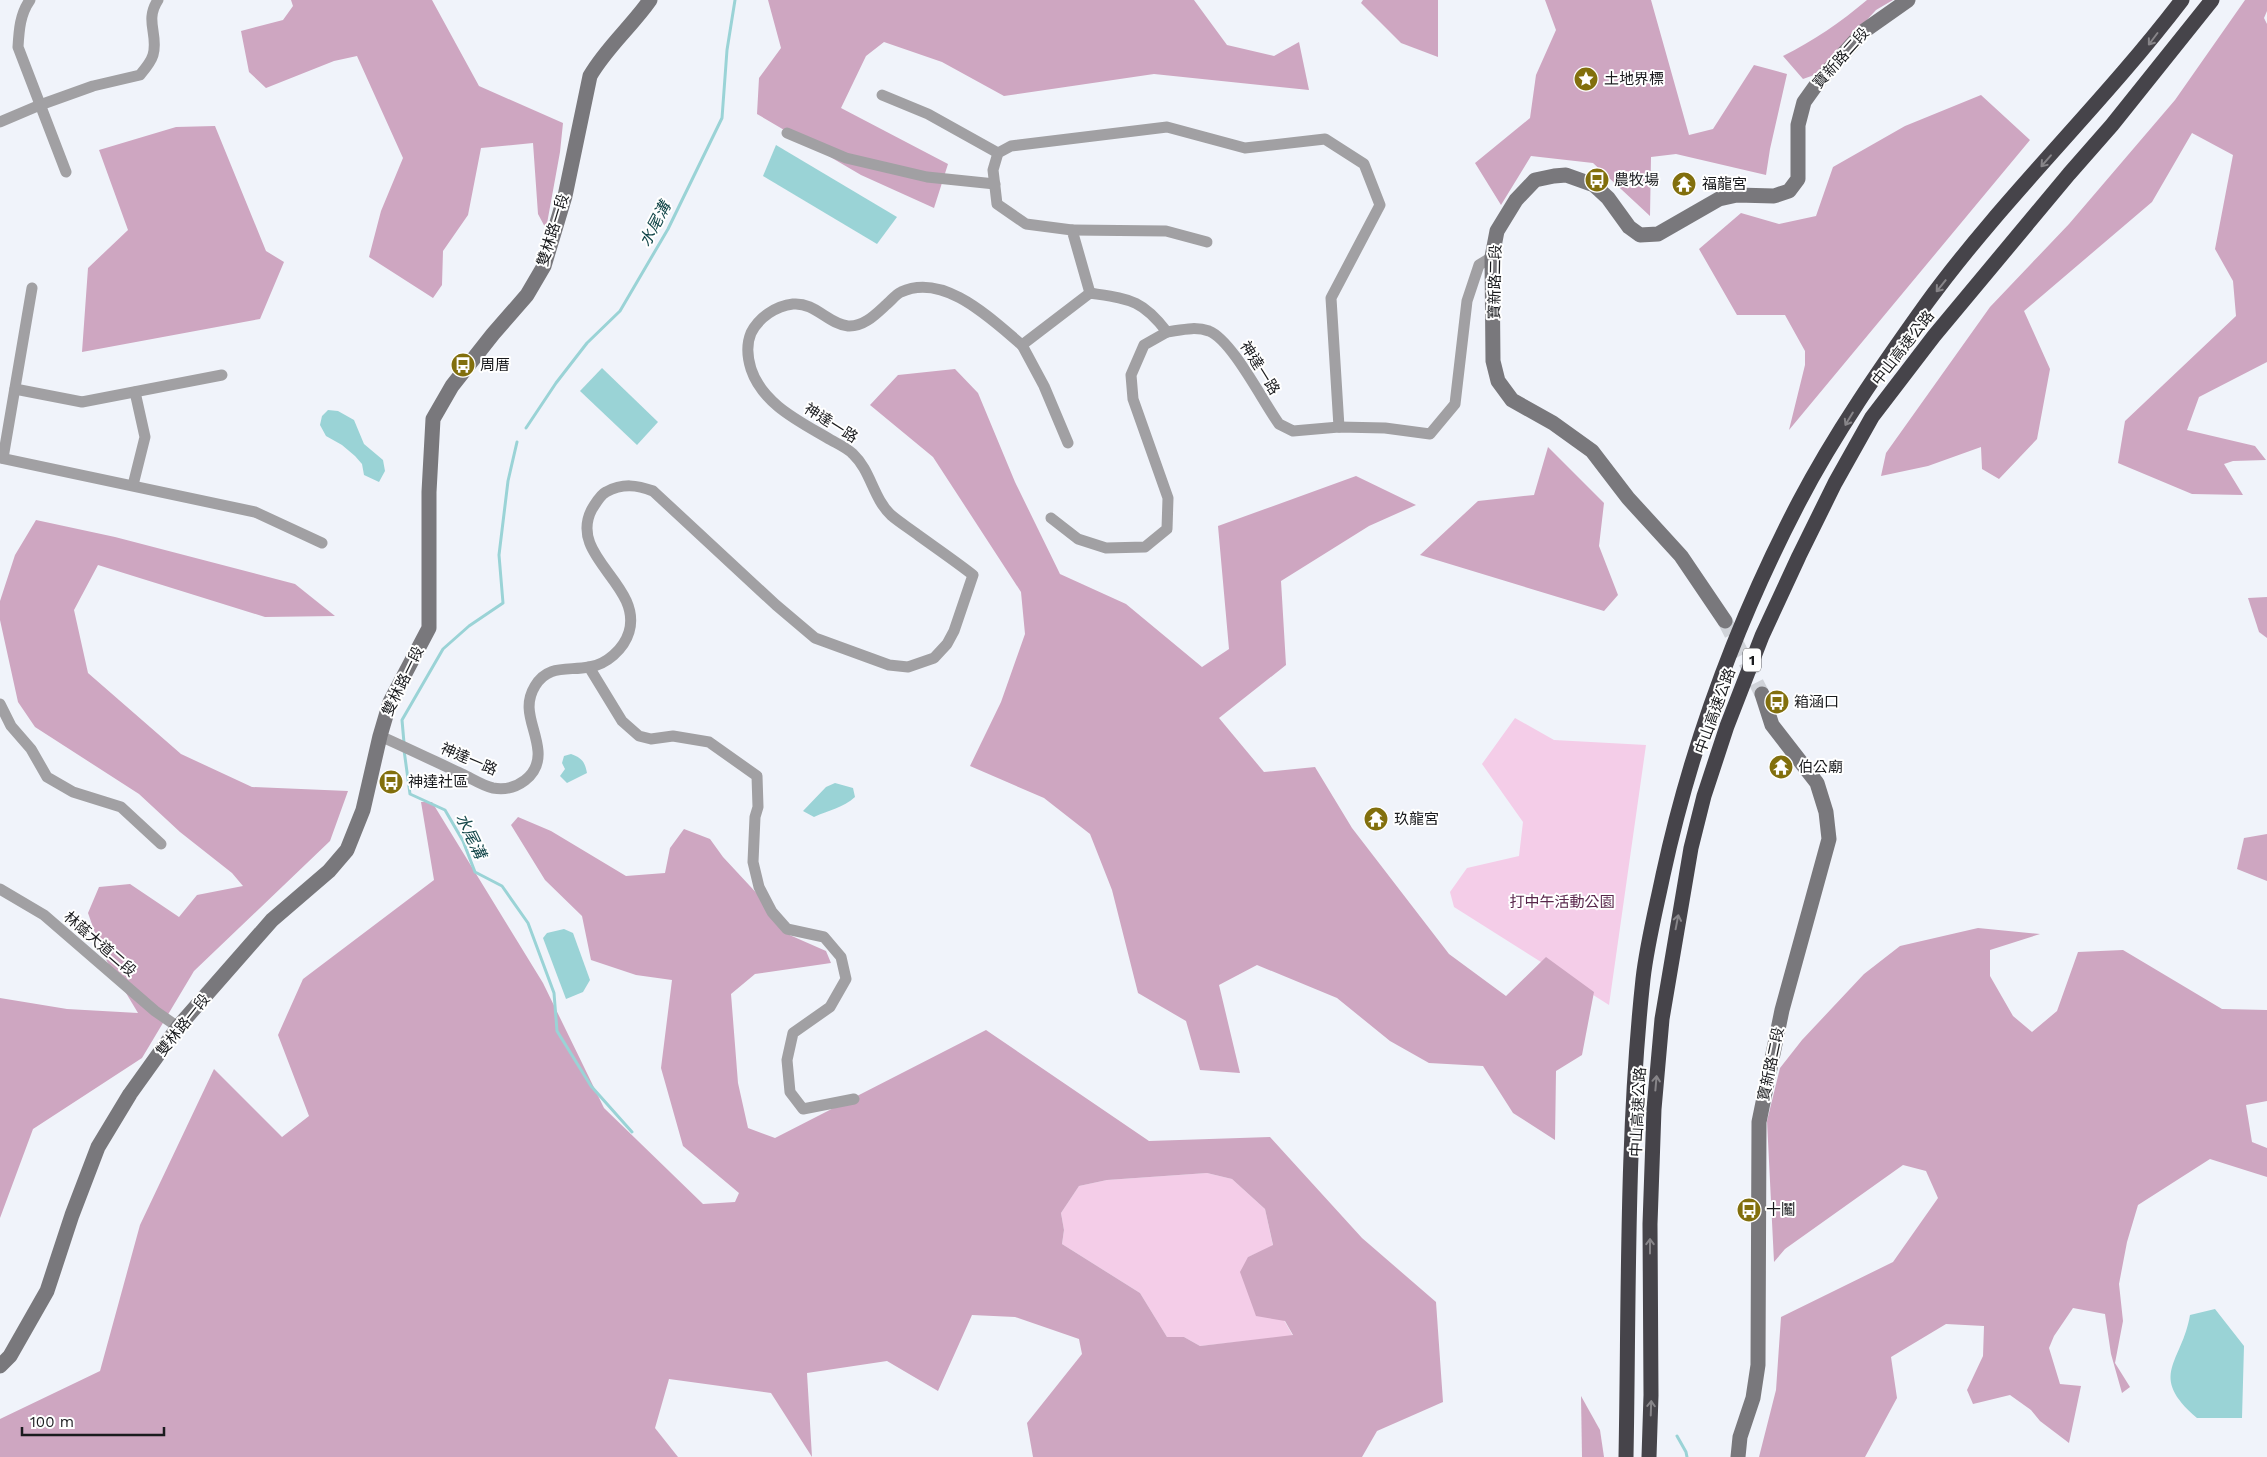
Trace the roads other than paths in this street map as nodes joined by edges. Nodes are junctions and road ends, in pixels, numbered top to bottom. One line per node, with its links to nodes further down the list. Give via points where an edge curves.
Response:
1 (30, 0): 8 (street, via 18,30 18,47)
2 (158, 0): 8 (street, via 150,19 153,55 140,75 93,86)
3 (650, 0): 36 (street, 雙林路一段, via 630,28 599,60 590,76 565,196 544,266 527,295 452,386 433,418 429,492 429,628 390,702)
4 (1908, 0): 16 (street, 寶新路二段, via 1864,31 1804,102 1798,125 1798,179 1789,191 1774,196 1737,195 1719,200 1658,234 1640,235 1629,227 1594,185 1566,175 1535,180 1516,200 1497,231)
5 (2182, 0): 42 (highway, 中山高速公路 / 1, one-way to 42, via 2147,46 1964,256 1928,302 1856,407 1800,500 1750,607 1724,674 1686,778 1667,855 1644,975 1631,1128)
6 (2212, 0): 43 (highway, 中山高速公路 / 1, one-way to 6, via 1650,1224 1654,1109 1662,1019 1691,848 1727,726 1762,636 1799,556 1872,417 1940,329 2112,125)
7 (882, 94): 11 (street, via 928,114)
8 (40, 105): 9 (street); 12 (street)
9 (0, 122)
10 (787, 134): 13 (street, via 846,158 928,177)
11 (998, 153): 13 (street, via 993,170); 24 (street, via 1011,146 1167,127 1245,148 1325,139 1364,164 1380,205 1331,298)
12 (66, 172)
13 (995, 184): 14 (street, via 997,204 1026,224)
14 (1072, 230): 15 (street, via 1166,230); 18 (street)
15 (1206, 242)
16 (1492, 257): 24 (street, 神達一路, via 1479,265 1467,300 1454,404 1430,434 1385,428); 30 (street, 寶新路二段, via 1494,361 1498,381 1512,400 1592,450 1628,498 1681,556)
17 (32, 288): 22 (street)
18 (1090, 293): 19 (street, via 1129,299 1145,308); 20 (street)
19 (1167, 332): 24 (street, 神達一路, via 1193,328 1210,332 1227,345 1279,424 1293,431); 28 (street, via 1144,345 1131,375 1133,399 1168,498 1167,529 1145,548 1106,548 1078,539)
20 (1022, 345): 25 (street); 31 (street, 神達一路, via 985,314 948,290 928,286 900,292 869,320 849,326 833,321 815,308 795,304 780,307 755,325 747,343 754,378 770,400 852,452 890,514 973,575 954,631 934,658 908,667 888,665 815,638 653,491 626,485 604,493 596,502 588,517 587,534 592,549 627,602 631,613 629,632 619,650 606,661)
21 (222, 375): 23 (street)
22 (15, 389): 23 (street, via 82,402); 26 (street)
23 (134, 392): 27 (street, via 145,437)
24 (1339, 427)
25 (1068, 443)
26 (1, 458): 27 (street)
27 (133, 485): 29 (street, via 255,512)
28 (1051, 518)
29 (322, 543)
30 (1725, 621)
31 (589, 667): 36 (street, 神達一路, via 551,670 535,684 528,702 538,760 531,776 518,786 493,788); 40 (street, via 622,721 638,736 674,736 709,742 757,776 753,862 759,887 772,912 787,929 824,937 841,958 846,979 830,1007 793,1033 787,1060 790,1092 803,1109)
32 (1762, 694): 44 (street, 寶新路二段, via 1772,725 1817,783 1826,812 1829,839 1782,1010 1759,1122 1758,1365)
33 (0, 704): 34 (street)
34 (11, 726): 35 (street); 37 (street, via 31,749 47,777 73,792 121,807)
35 (0, 731)
36 (380, 736): 39 (street, 雙林路一段, via 363,810 347,850 329,871 272,920)
37 (160, 844)
38 (0, 889): 39 (street, 林蔭大道二段, via 44,915)
39 (178, 1027): 41 (street, 雙林路一段, via 130,1094 98,1147 46,1291 10,1356)
40 (854, 1099)
41 (0, 1366)
42 (1626, 1457)
43 (1649, 1457)
44 (1738, 1457)

